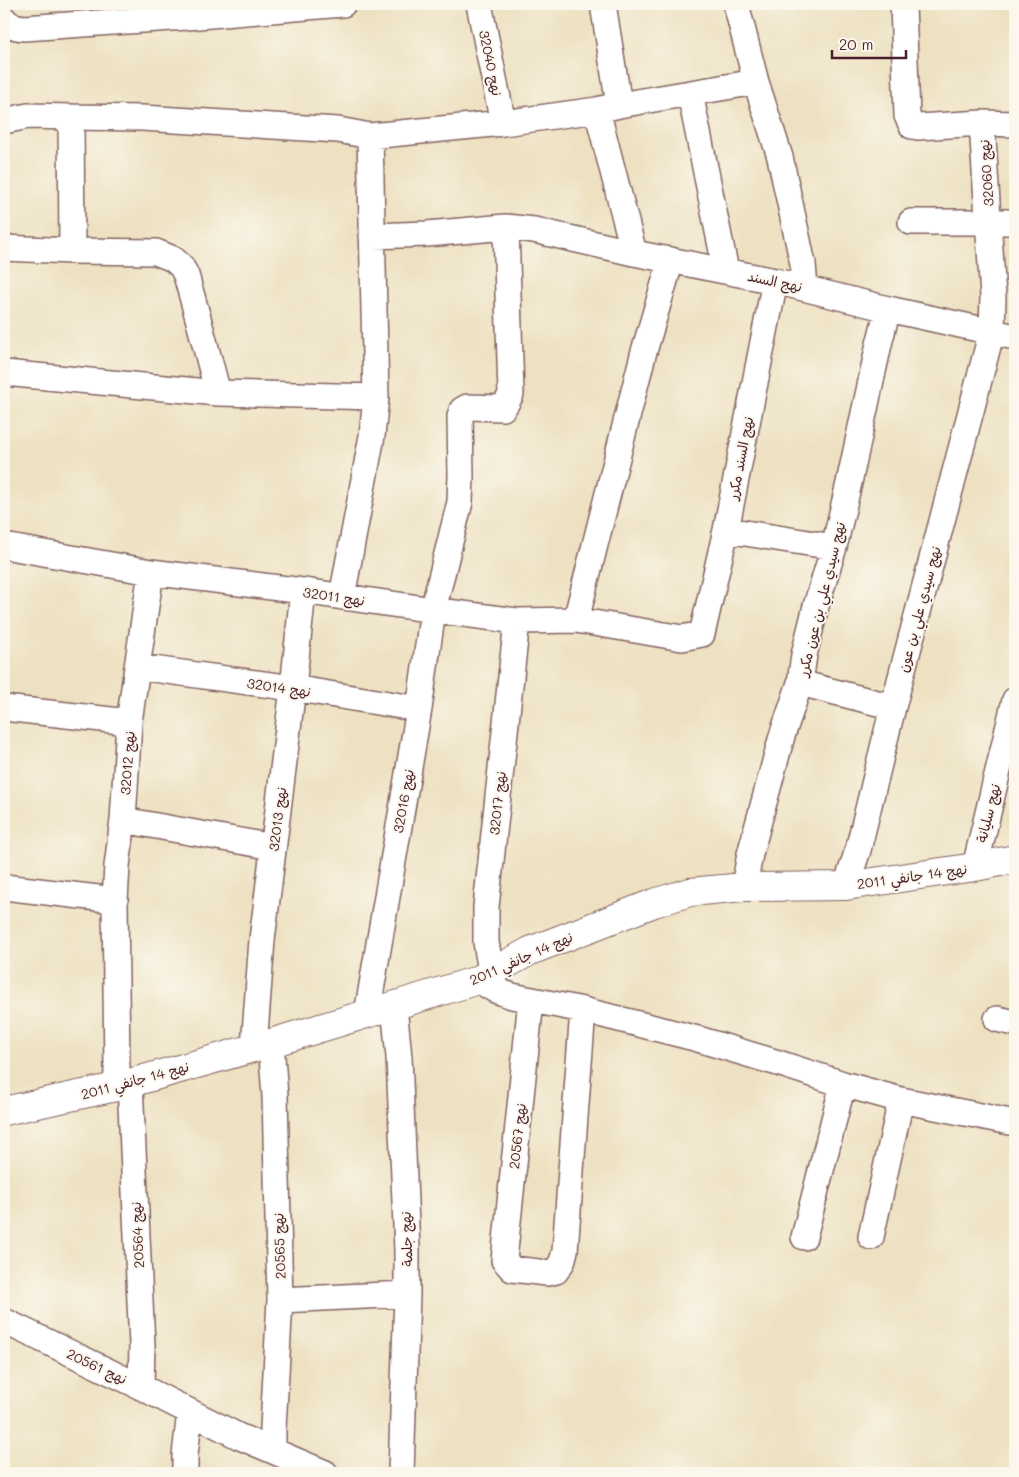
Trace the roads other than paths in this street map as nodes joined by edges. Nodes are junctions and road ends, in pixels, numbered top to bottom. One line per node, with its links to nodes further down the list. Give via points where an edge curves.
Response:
1 (343, 4): 6 (street, via 24,28 15,27)
2 (479, 4): 12 (street, نهج 32040)
3 (603, 4): 9 (street, via 614,79)
4 (736, 4): 7 (street)
5 (902, 4): 13 (street, نهج 32060, via 907,116 912,126)
6 (4, 19)
7 (756, 82): 8 (street); 27 (street, via 780,156)
8 (690, 93): 9 (street); 25 (street)
9 (608, 107): 12 (street); 23 (street)
10 (70, 117): 11 (street, via 28,116); 15 (street, via 338,130); 22 (street)
11 (4, 121)
12 (503, 123): 15 (street)
13 (982, 123): 14 (street); 17 (street, نهج 32060)
14 (1015, 124)
15 (370, 136): 20 (street)
16 (911, 222): 17 (street)
17 (989, 222): 18 (street); 29 (street, نهج 32060, via 994,297)
18 (1015, 222)
19 (506, 227): 20 (street, نهج السند); 23 (street, نهج السند, via 534,230); 39 (street, نهج 32016, via 511,394 502,408 467,407 462,410 460,502)
20 (372, 236): 32 (street)
21 (4, 248): 22 (street)
22 (72, 251): 31 (street, via 156,252 181,266 186,274)
23 (634, 253): 24 (street, نهج السند)
24 (671, 260): 25 (street, نهج السند); 40 (street, via 643,355)
25 (726, 271): 26 (street, نهج السند)
26 (775, 281): 27 (street, نهج السند); 33 (street, نهج السند مكرر)
27 (805, 288): 28 (street, نهج السند)
28 (888, 309): 29 (street, نهج السند); 35 (street, نهج سيدي علي بن عون مكرر)
29 (1004, 334): 47 (street, نهج سيدي علي بن عون)
30 (4, 373): 31 (street)
31 (218, 393): 32 (street)
32 (376, 397): 38 (street, via 372,436)
33 (726, 530): 35 (street); 42 (street, نهج السند مكرر)
34 (4, 546): 36 (street, نهج 32011)
35 (834, 547): 44 (street, نهج سيدي علي بن عون مكرر, via 810,630)
36 (152, 572): 37 (street, نهج 32011); 43 (street)
37 (303, 591): 38 (street, نهج 32011); 45 (street, نهج 32013)
38 (342, 597): 39 (street, نهج 32011)
39 (432, 610): 41 (street, نهج 32011); 49 (street, نهج 32016)
40 (576, 620): 41 (street, نهج 32011); 42 (street, نهج 32011, via 682,638)
41 (516, 627): 59 (street, نهج 32017, via 486,907)
42 (702, 634)
43 (138, 667): 45 (street, نهج 32014); 50 (street)
44 (800, 683): 47 (street); 57 (street, نهج سيدي علي بن عون مكرر, via 750,854)
45 (293, 688): 49 (street, نهج 32014); 52 (street, نهج 32013)
46 (1015, 700): 54 (street, نهج سليانة)
47 (893, 707): 55 (street, نهج سيدي علي بن عون)
48 (4, 708): 50 (street, نهج 32012)
49 (419, 709): 61 (street, نهج 32016)
50 (129, 722): 51 (street, نهج 32012)
51 (123, 820): 52 (street); 58 (street, نهج 32012)
52 (273, 847): 64 (street, نهج 32013, via 262,940)
53 (1015, 859): 54 (street, نهج 14 جانفي 2011)
54 (975, 867): 55 (street, نهج 14 جانفي 2011)
55 (846, 886): 57 (street, نهج 14 جانفي 2011)
56 (4, 887): 58 (street)
57 (744, 887): 59 (street, نهج 14 جانفي 2011, via 690,892 654,903 530,951)
58 (115, 900): 66 (street, نهج 20564, via 117,1070)
59 (484, 976): 60 (street, via 495,990); 62 (street, نهج 14 جانفي 2011)
60 (531, 1000): 63 (street); 63 (street, نهج 20567, via 504,1260 512,1269 547,1273 556,1271 562,1262)
61 (369, 1003): 62 (street, نهج 14 جانفي 2011); 64 (street, نهج 14 جانفي 2011)
62 (394, 1006): 72 (street, نهج جلمة, via 399,1058)
63 (583, 1010): 65 (street, via 698,1039)
64 (262, 1045): 66 (street, نهج 14 جانفي 2011); 73 (street, نهج 20565, via 275,1096)
65 (843, 1084): 67 (street); 70 (street)
66 (123, 1085): 68 (street, نهج 14 جانفي 2011); 75 (street, نهج 20564, via 142,1345)
67 (902, 1100): 69 (street); 71 (street)
68 (4, 1111)
69 (1015, 1123)
70 (804, 1237)
71 (871, 1237)
72 (407, 1294): 73 (street); 80 (street, نهج جلمة)
73 (280, 1300): 77 (street, نهج 20565, via 273,1428)
74 (4, 1321): 75 (street, نهج 20561)
75 (141, 1387): 76 (street, نهج 20561)
76 (190, 1412): 77 (street, نهج 20561); 78 (street)
77 (285, 1460): 79 (street, نهج 20561)
78 (185, 1473)
79 (325, 1473)
80 (401, 1473)

